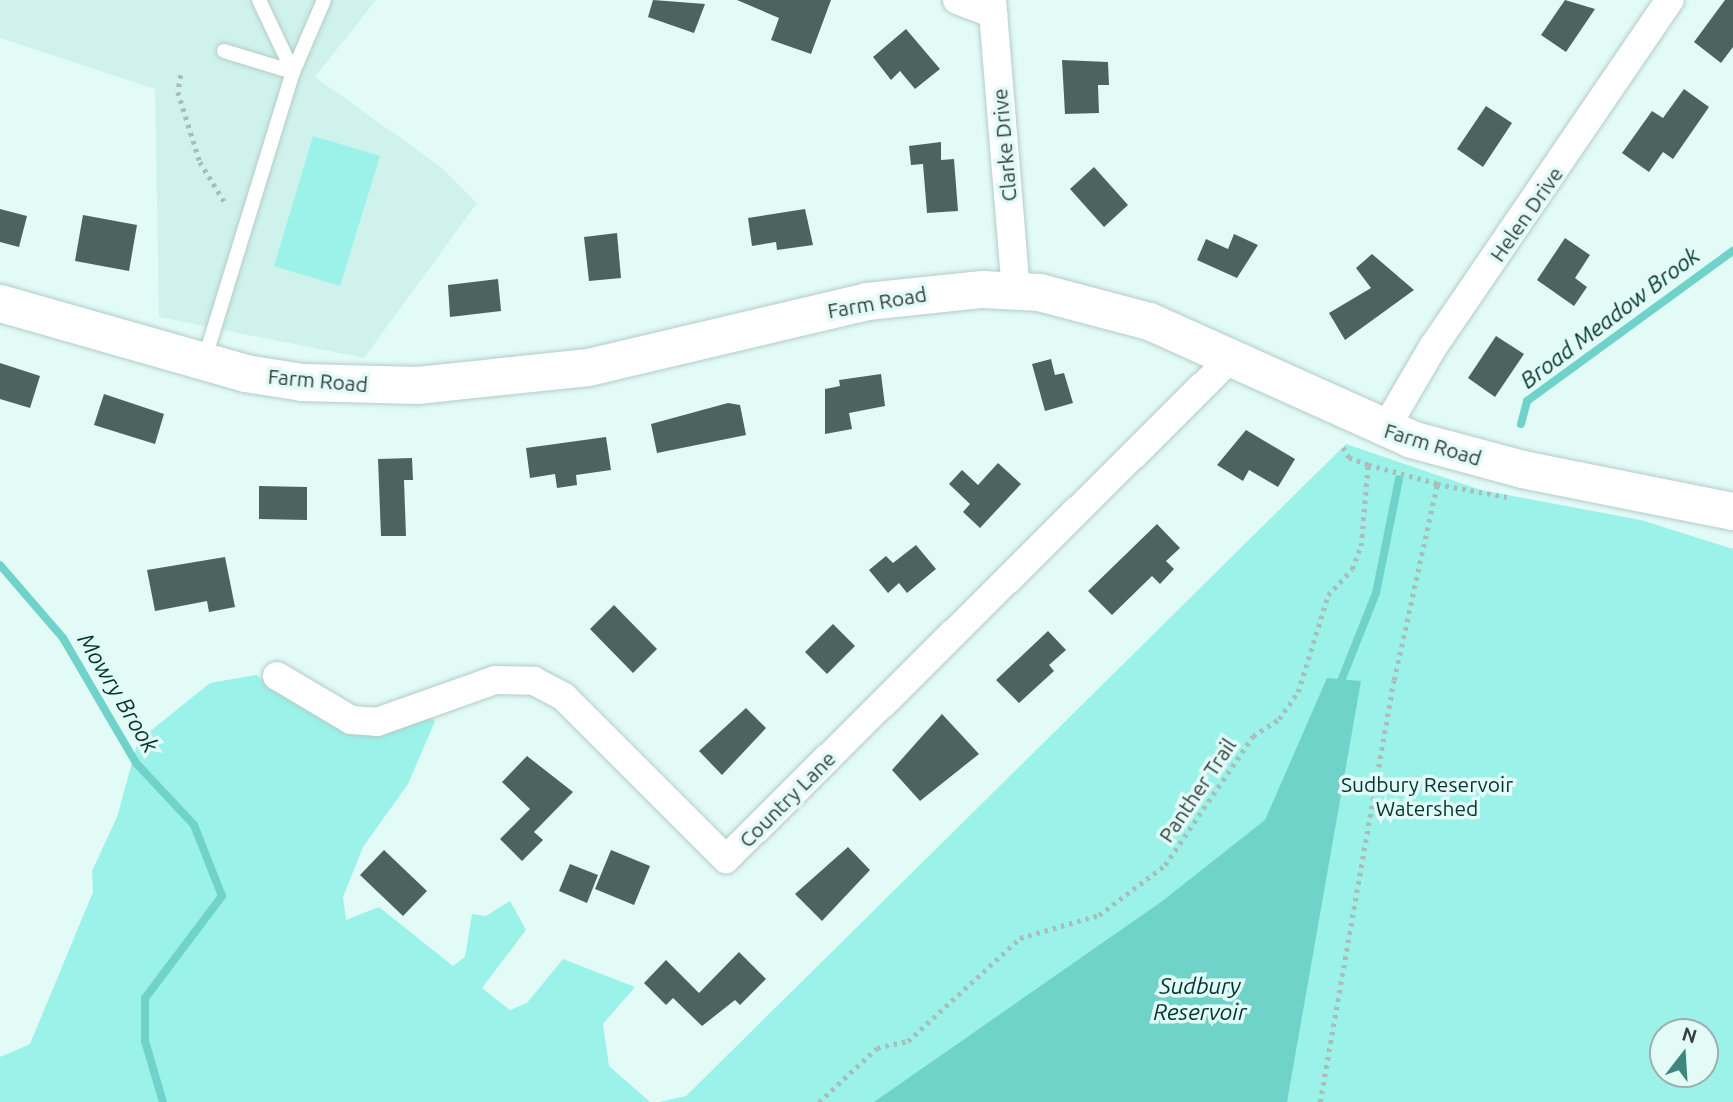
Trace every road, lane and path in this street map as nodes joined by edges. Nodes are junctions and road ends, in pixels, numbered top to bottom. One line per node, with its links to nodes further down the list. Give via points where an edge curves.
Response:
1 (259, 0): 7 (lane)
2 (324, 0): 7 (lane)
3 (957, 0): 5 (street)
4 (1670, 0): 14 (street, Helen Drive, via 1433,347)
5 (992, 7): 10 (street, Clarke Drive)
6 (224, 51): 7 (lane)
7 (293, 72): 13 (lane)
8 (181, 75): 9 (path, via 178,92 200,162)
9 (224, 201)
10 (1016, 291): 12 (street, Farm Road, via 1095,302); 13 (street, Farm Road, via 867,301 610,362 474,382 302,382)
11 (0, 303): 13 (street, Farm Road)
12 (1230, 359): 14 (street, Farm Road); 18 (street, Country Lane, via 726,859 564,697 534,681 495,680 377,722 351,720)
13 (204, 362)
14 (1385, 429): 17 (street, Farm Road, via 1522,469)
15 (1341, 444): 16 (path, via 1349,458)
16 (1368, 465): 19 (path, Panther Trail, via 1361,546 1352,569 1328,595 1298,692 1279,719 1253,736 1165,866 1081,924 1020,938 960,996 932,1012 908,1041 877,1048); 20 (path, via 1437,484 1387,718)
17 (1733, 511)
18 (277, 676)
19 (819, 1102)
20 (1320, 1102)

